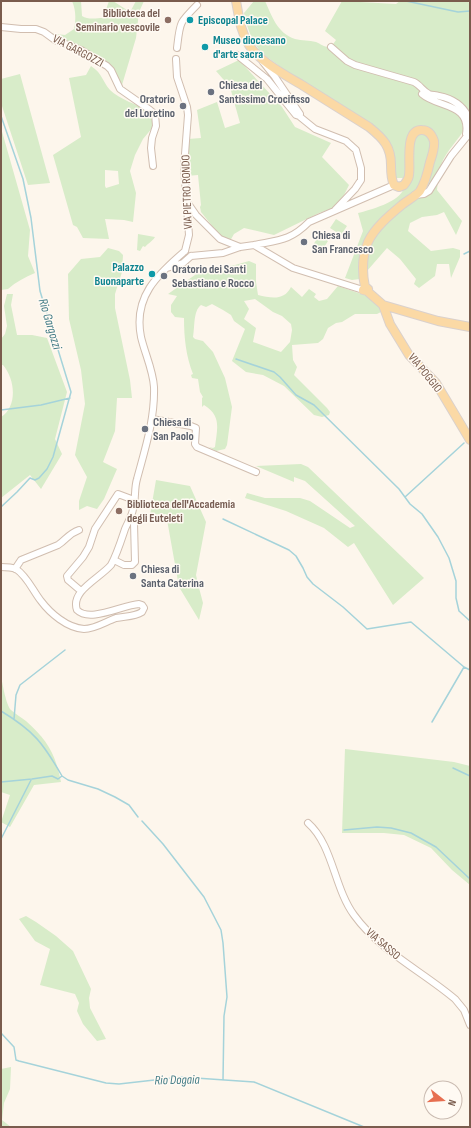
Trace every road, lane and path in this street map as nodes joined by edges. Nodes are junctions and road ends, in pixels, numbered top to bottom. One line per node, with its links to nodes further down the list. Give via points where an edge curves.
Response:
1 (236, 1): 8 (main road, via 245,38 253,51)
2 (198, 5): 5 (street, via 180,25)
3 (1, 27): 14 (street, VIA GARGOZZI, via 36,29 81,50 107,66 120,89 155,114 156,126 152,138)
4 (331, 47): 9 (street, via 355,65)
5 (177, 48)
6 (237, 55): 10 (street, via 266,79 293,113)
7 (176, 59): 17 (street, VIA PIETRO RONDO, via 174,79 187,107 184,167)
8 (263, 59): 10 (street, via 262,63 275,77); 15 (main road, via 379,135 390,150)
9 (410, 81): 11 (street, via 418,84 427,93 442,96 460,105); 13 (street, via 423,95 458,109 467,126)
10 (299, 116): 18 (street, via 315,129 346,141 356,150 361,180)
11 (470, 121)
12 (470, 130): 13 (street)
13 (465, 139): 16 (street, via 429,191)
14 (153, 166)
15 (394, 185): 16 (main road, via 404,185 410,176 412,135 417,130 426,131 431,134 434,142 433,154 422,185); 18 (street)
16 (415, 195): 24 (main road, via 395,210 368,242 363,275)
17 (186, 201): 20 (street, via 196,215 220,238); 21 (street, VIA PIETRO RONDO, via 188,235)
18 (335, 210): 19 (street, via 309,222 300,232 290,237)
19 (254, 245): 20 (street); 24 (street, via 293,268)
20 (240, 247): 22 (street)
21 (185, 251): 22 (street); 23 (street)
22 (191, 256): 23 (street, via 183,263)
23 (167, 268): 27 (street, via 156,278 141,307 141,337 154,387)
24 (365, 289): 25 (main road)
25 (383, 305): 26 (main road, via 438,321); 28 (main road, VIA POGGIO, via 390,324 409,355 436,383)
26 (470, 327)
27 (152, 419): 29 (street, via 196,428 194,440 197,447); 30 (street)
28 (470, 440)
29 (256, 472)
30 (134, 500): 31 (street); 36 (street, via 118,494 95,530 83,557 67,576)
31 (130, 519): 33 (street); 33 (street, via 134,523 136,562 124,565)
32 (79, 530): 35 (street, via 58,545 21,560)
33 (114, 560): 36 (street, via 105,572)
34 (1, 567): 35 (street)
35 (15, 569): 36 (street, via 51,611 77,628 93,628 115,619 139,614 144,608 142,605 134,604 94,615 83,614 76,607)
36 (81, 591)
37 (308, 823): 38 (street, VIA SASSO, via 322,841 340,889 353,914 372,937 455,999 464,1010)
38 (470, 1025)

